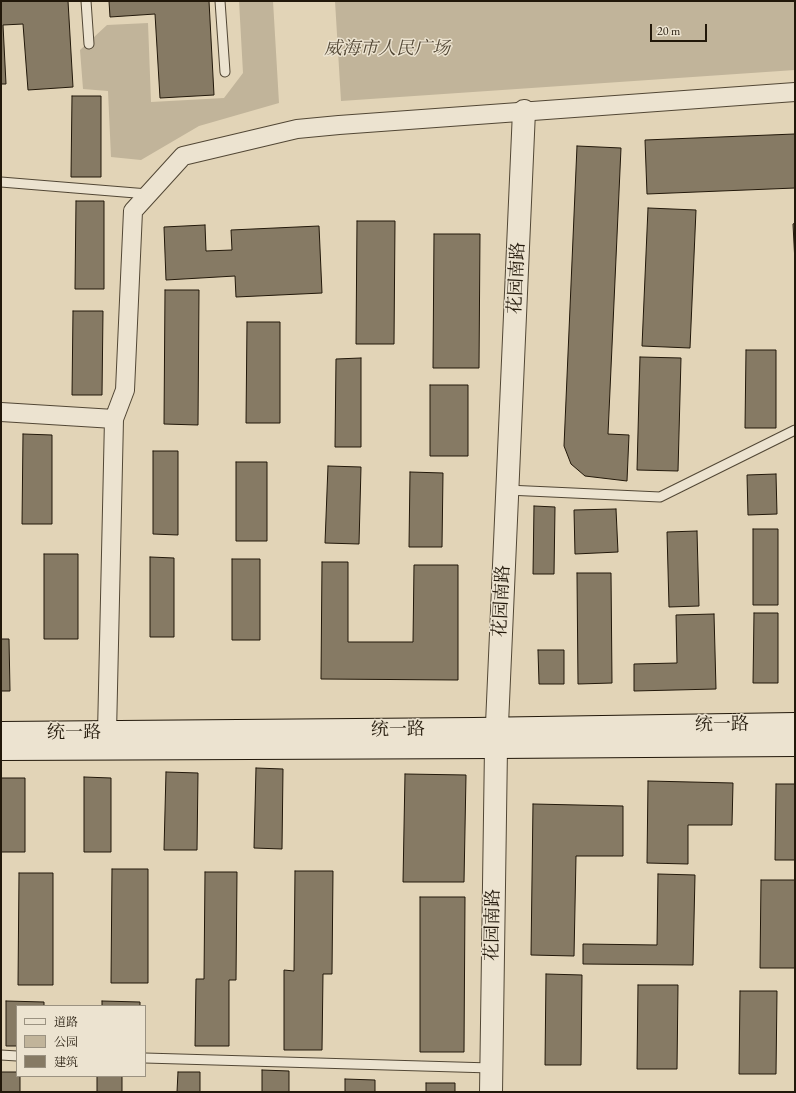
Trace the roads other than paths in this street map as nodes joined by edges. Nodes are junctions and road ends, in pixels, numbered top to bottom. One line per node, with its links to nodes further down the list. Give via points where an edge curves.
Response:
1 (86, 1): 3 (lane)
2 (220, 1): 4 (lane)
3 (89, 44)
4 (225, 72)
5 (795, 92): 6 (street)
6 (524, 111): 8 (street, via 297,129 183,156); 12 (main road, 花园南路)
7 (1, 182): 8 (lane)
8 (148, 194): 10 (street, via 132,211 125,390)
9 (1, 412): 10 (street)
10 (114, 419): 15 (street)
11 (795, 430): 12 (lane, via 660,497)
12 (507, 490): 16 (main road, 花园南路)
13 (795, 724): 16 (main road, 统一路)
14 (1, 733): 15 (main road, 统一路)
15 (107, 733): 16 (main road, 统一路)
16 (496, 738): 17 (main road, 统一路); 18 (main road, 统一路); 22 (main road, 花园南路)
17 (795, 744)
18 (1, 749)
19 (1, 1055): 20 (lane)
20 (16, 1056)
21 (146, 1058): 22 (lane)
22 (491, 1068): 23 (main road, 花园南路)
23 (491, 1092)

